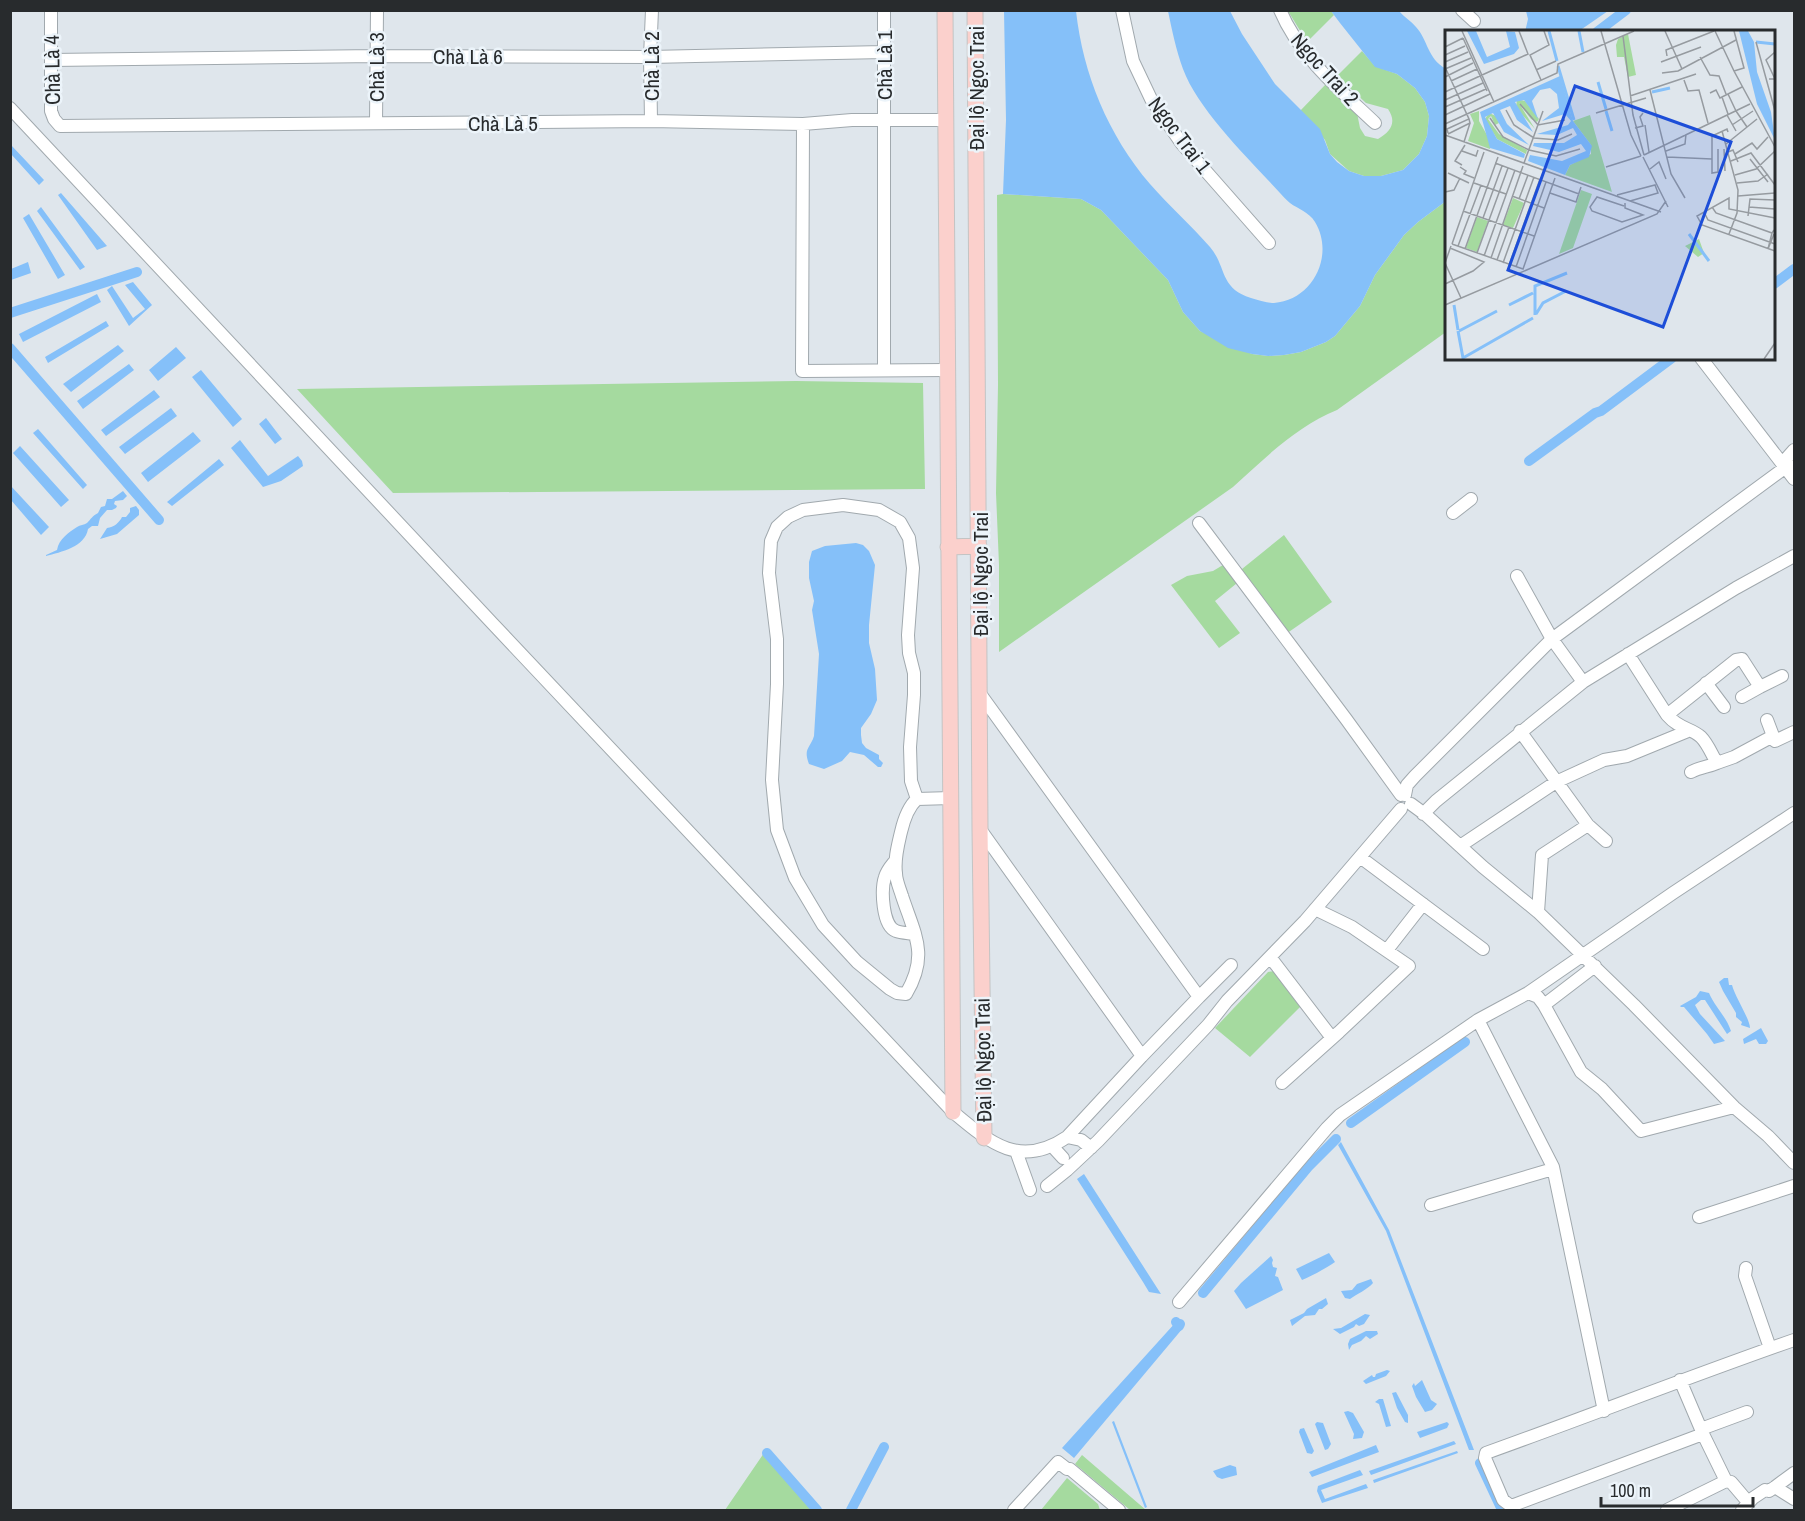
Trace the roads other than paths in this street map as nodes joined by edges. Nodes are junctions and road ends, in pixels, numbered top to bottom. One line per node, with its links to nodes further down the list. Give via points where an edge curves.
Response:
1 (51, 10): 14 (street, Chà Là 4)
2 (377, 10): 12 (street, Chà Là 3)
3 (652, 10): 13 (street, Chà Là 2)
4 (884, 10): 11 (street, Chà Là 1)
5 (945, 10): 17 (main road, Đại lộ Ngọc Trai)
6 (975, 10): 33 (main road, Đại lộ Ngọc Trai)
7 (1122, 10): 23 (street, Ngọc Trai 1, via 1133,62 1151,99 1182,144)
8 (1280, 10): 20 (street, Ngọc Trai 2, via 1314,63)
9 (1462, 10): 10 (street)
10 (1474, 21)
11 (885, 52): 13 (street, Chà Là 6); 16 (street, Chà Là 1)
12 (376, 56): 13 (street, Chà Là 6); 14 (street, Chà Là 6); 19 (street, Chà Là 3)
13 (650, 57): 18 (street, Chà Là 2)
14 (51, 60): 22 (street, Chà Là 4, via 51,111)
15 (10, 108): 84 (street)
16 (884, 120): 17 (street, Chà Là 5); 21 (street, Chà Là 5); 25 (street, Chà Là 1)
17 (946, 120): 26 (main road, Đại lộ Ngọc Trai)
18 (651, 121): 19 (street, Chà Là 5); 21 (street, Chà Là 5)
19 (376, 123): 22 (street, Chà Là 5)
20 (1375, 123)
21 (803, 124): 25 (street, via 802,371)
22 (60, 126)
23 (1269, 243)
24 (1703, 360): 28 (street)
25 (884, 370): 26 (street)
26 (947, 370): 34 (main road, Đại lộ Ngọc Trai)
27 (1794, 450): 28 (street, via 1786,459)
28 (1790, 467): 29 (street); 37 (street)
29 (1794, 479)
30 (1471, 499): 31 (street)
31 (1453, 513)
32 (1199, 523): 57 (street)
33 (980, 546): 34 (main road); 43 (main road, Đại lộ Ngọc Trai)
34 (948, 547): 55 (main road, Đại lộ Ngọc Trai)
35 (1794, 556): 38 (street, via 1736,588)
36 (1517, 576): 37 (street)
37 (1552, 639): 40 (street); 57 (street, via 1408,783)
38 (1629, 663): 40 (street); 46 (street)
39 (1782, 676): 42 (street)
40 (1582, 682): 48 (street)
41 (1706, 683): 42 (street, via 1742,659); 45 (street); 46 (street)
42 (1760, 687): 44 (street)
43 (981, 695): 61 (main road, Đại lộ Ngọc Trai); 77 (street)
44 (1742, 697)
45 (1724, 707)
46 (1668, 715): 49 (street)
47 (1767, 720): 51 (street)
48 (1520, 731): 54 (street); 59 (street)
49 (1688, 731): 52 (street, via 1699,736); 54 (street, via 1627,756 1604,760)
50 (1794, 732): 51 (street, via 1775,741)
51 (1773, 736): 52 (street)
52 (1717, 763): 53 (street)
53 (1691, 772)
54 (1556, 782): 60 (street); 63 (street)
55 (951, 798): 56 (street); 84 (main road, Đại lộ Ngọc Trai)
56 (917, 799): 65 (street, via 904,821); 69 (street, via 910,747 914,673 908,635 913,568 909,538 900,522 879,510 843,505 803,510 788,517 771,541 769,573 777,639 772,780 777,830 795,878 823,925 857,962 897,993 906,994 914,981 920,961)
57 (1405, 801): 59 (street); 64 (street)
58 (1794, 813): 72 (street)
59 (1423, 814): 63 (street)
60 (1588, 825): 62 (street); 68 (street, via 1542,855)
61 (980, 829): 81 (street, via 1059,946); 86 (main road, Đại lộ Ngọc Trai)
62 (1606, 841)
63 (1460, 846): 68 (street)
64 (1360, 857): 66 (street); 67 (street)
65 (895, 861): 69 (street); 69 (street, via 884,880 884,914 894,931)
66 (1423, 904): 70 (street); 71 (street)
67 (1315, 909): 71 (street); 73 (street)
68 (1538, 912): 72 (street)
69 (915, 934)
70 (1483, 949)
71 (1387, 950): 80 (street, via 1409,966)
72 (1582, 956): 75 (street); 76 (street)
73 (1270, 957): 80 (street); 88 (street)
74 (1231, 965): 77 (street)
75 (1595, 966): 78 (street); 83 (street)
76 (1528, 993): 78 (street); 79 (street)
77 (1199, 998): 81 (street)
78 (1544, 1005): 83 (street, via 1581,1071 1641,1131)
79 (1478, 1020): 92 (street); 99 (street, via 1340,1115)
80 (1332, 1038): 82 (street)
81 (1142, 1056): 85 (street)
82 (1282, 1083)
83 (1734, 1107): 91 (street)
84 (953, 1112): 86 (street)
85 (1067, 1137): 87 (street); 88 (street, via 1081,1140)
86 (984, 1138): 89 (street)
87 (1052, 1146): 89 (street); 90 (street)
88 (1091, 1148): 93 (street)
89 (1016, 1151): 95 (street)
90 (1063, 1158)
91 (1794, 1162)
92 (1553, 1169): 96 (street); 103 (street)
93 (1047, 1186)
94 (1794, 1186): 97 (street)
95 (1030, 1190)
96 (1431, 1204)
97 (1699, 1217)
98 (1746, 1268): 101 (street, via 1745,1276)
99 (1179, 1302)
100 (1794, 1340): 101 (street)
101 (1770, 1348): 102 (street)
102 (1680, 1380): 103 (street); 105 (street)
103 (1604, 1411): 105 (street, via 1486,1453 1503,1500 1517,1505)
104 (1747, 1412): 105 (street)
105 (1702, 1431): 107 (street)
106 (1794, 1473): 108 (street)
107 (1726, 1481): 110 (street, via 1731,1482); 113 (street)
108 (1775, 1487): 109 (street); 110 (street)
109 (1794, 1498)
110 (1745, 1506)
111 (1014, 1510): 112 (street, via 1058,1462)
112 (1117, 1510)
113 (1667, 1510)

